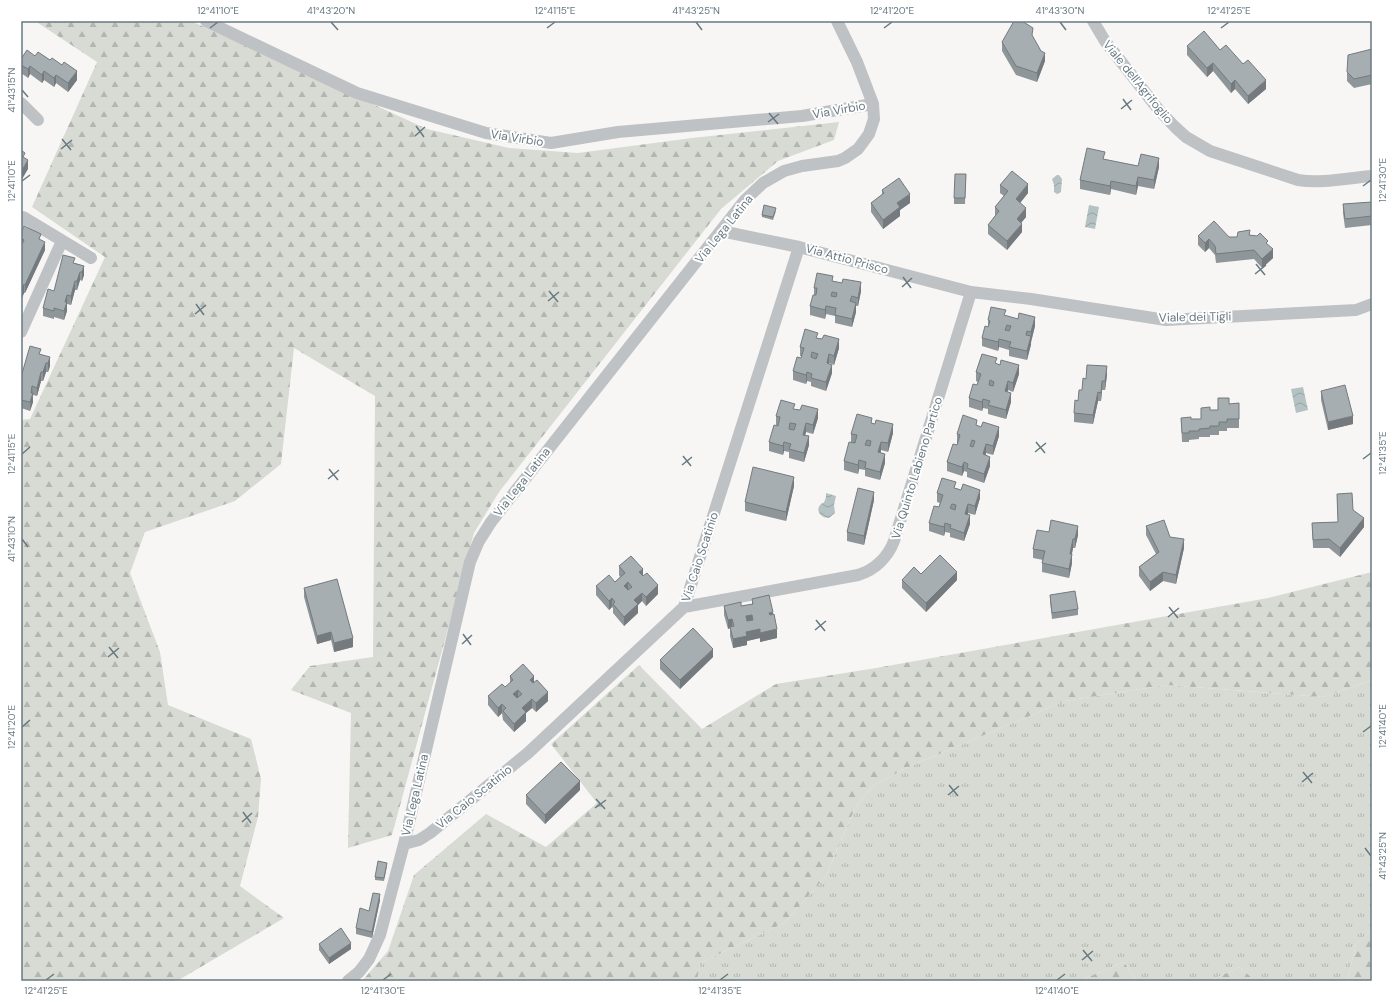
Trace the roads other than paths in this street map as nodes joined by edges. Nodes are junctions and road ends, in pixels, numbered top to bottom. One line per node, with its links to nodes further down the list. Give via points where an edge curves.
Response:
1 (206, 21): 5 (street, Via Virbio, via 357,93 486,133 551,143 618,132 802,116)
2 (837, 21): 5 (street, via 857,62)
3 (1093, 21): 7 (street, Viale dell'Agrifoglio, via 1105,41 1162,114 1198,145 1226,157 1307,182)
4 (21, 103): 6 (street)
5 (873, 104): 9 (street, Via Lega Latina, via 872,126 865,142 858,149 838,161 793,168 769,179 745,200)
6 (38, 120)
7 (1372, 176)
8 (21, 221): 10 (street, via 23,217)
9 (721, 231): 11 (street, Via Attio Prisco); 17 (street, Via Lega Latina, via 491,522 477,544 470,562)
10 (62, 241): 12 (street); 15 (street)
11 (799, 247): 13 (street, Via Attio Prisco); 16 (street, Via Caio Scatinio)
12 (91, 258)
13 (971, 292): 14 (street, Viale dei Tigli, via 1166,320 1356,310); 16 (street, Via Quinto Labieno Partico, via 894,541 884,558 871,569 858,575)
14 (1372, 304)
15 (21, 332)
16 (684, 607): 17 (street, Via Caio Scatinio, via 512,767 430,833 419,840)
17 (404, 844): 18 (street, Via Lega Latina, via 375,947 364,967)
18 (348, 981)

